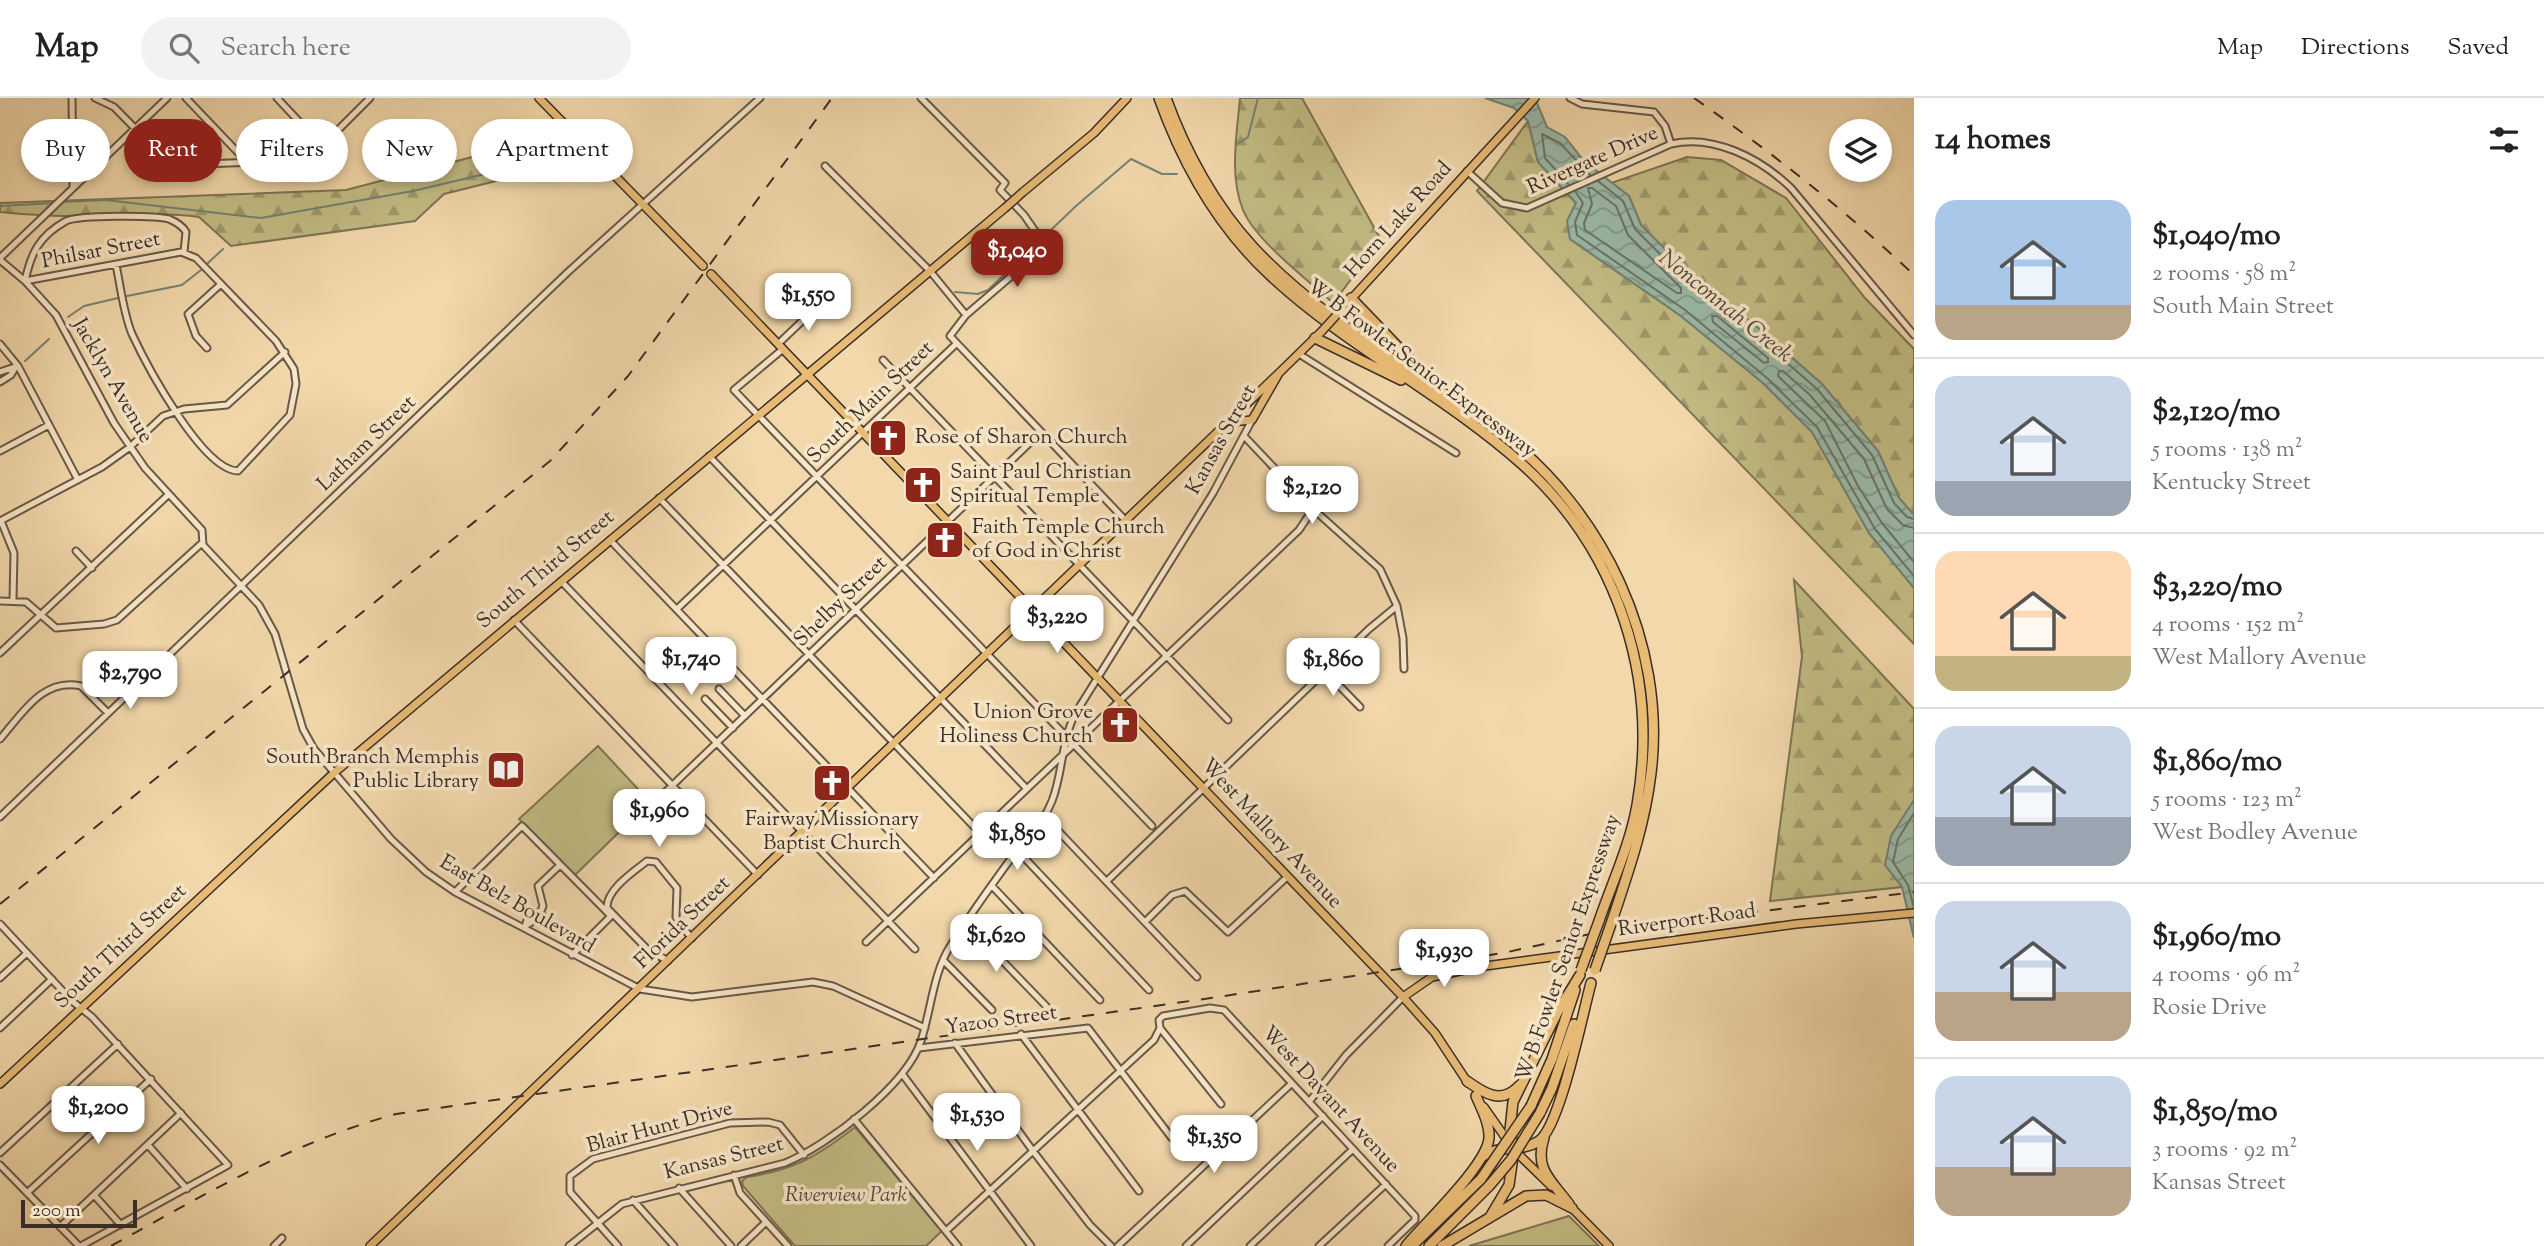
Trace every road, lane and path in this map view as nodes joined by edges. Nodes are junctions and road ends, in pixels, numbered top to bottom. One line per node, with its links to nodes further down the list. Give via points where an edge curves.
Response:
1 (72, 98): 25 (street)
2 (95, 98): 16 (street)
3 (167, 98): 17 (street)
4 (186, 98): 22 (street)
5 (277, 98): 18 (street)
6 (539, 98): 26 (main road)
7 (760, 98): 26 (street, Latham Street)
8 (922, 98): 37 (street, South Main Street, via 1005,183 1000,190 1041,240 1043,250)
9 (1127, 98): 31 (main road, South Third Street, bridge, via 1094,133)
10 (1159, 98): 53 (highway, W B Fowler Senior Expressway, via 1190,174 1240,245 1299,300)
11 (1166, 98): 53 (highway, W B Fowler Senior Expressway, via 1192,158 1252,245 1309,297)
12 (1535, 98): 24 (main road, Horn Lake Road)
13 (1583, 98): 15 (street)
14 (367, 99): 19 (street)
15 (1572, 100): 21 (street, via 1654,112)
16 (126, 119)
17 (145, 119)
18 (297, 119)
19 (348, 119)
20 (124, 139): 25 (street)
21 (1671, 144): 24 (street, Rivergate Drive, via 1527,208 1509,205 1491,194); 39 (street, Rivergate Drive, via 1692,140 1720,145 1784,182)
22 (236, 150)
23 (825, 166): 31 (street)
24 (1467, 170): 35 (main road, Horn Lake Road)
25 (73, 188): 28 (street)
26 (642, 204): 30 (main road); 84 (street, Latham Street)
27 (184, 252): 29 (street, Philsar Street); 33 (street, via 186,232 169,219 69,219 36,247); 34 (street)
28 (0, 259): 33 (street, Jacklyn Avenue)
29 (116, 265): 33 (street, Philsar Street); 54 (street, via 132,333)
30 (704, 266)
31 (930, 271): 37 (street); 50 (main road, South Third Street)
32 (711, 274): 42 (main road, West Mallory Avenue)
33 (25, 281): 62 (street, Jacklyn Avenue, via 62,324)
34 (221, 284): 43 (street, via 188,314 196,336); 44 (street)
35 (1351, 298): 38 (main road, Horn Lake Road, bridge); 53 (highway)
36 (820, 304): 42 (street)
37 (966, 315): 41 (street, South Main Street, via 950,332)
38 (1318, 334): 45 (main road, Kansas Street); 53 (highway)
39 (1914, 335)
40 (0, 344): 47 (street)
41 (956, 344): 52 (street, South Main Street); 59 (street)
42 (781, 346): 50 (main road, West Mallory Avenue); 55 (street, via 734,390)
43 (207, 348)
44 (285, 352): 54 (street, via 227,405); 54 (street, via 296,384 290,415 238,471 231,471)
45 (1299, 354): 49 (main road, Kansas Street); 64 (street)
46 (883, 360): 52 (street)
47 (17, 367): 48 (street); 51 (street); 58 (street)
48 (0, 372)
49 (1279, 373): 56 (main road, Kansas Street); 57 (main road, Florida Street)
50 (807, 375): 55 (main road, South Third Street); 60 (main road, West Mallory Avenue)
51 (0, 382)
52 (910, 388): 60 (street, South Main Street); 67 (street)
53 (1440, 397): 151 (highway, W B Fowler Senior Expressway, bridge, via 1522,464 1559,501 1599,561 1623,613 1641,687 1641,771 1628,839); 165 (highway, W B Fowler Senior Expressway, bridge, via 1500,432 1567,497 1594,534 1634,614 1650,684 1654,731 1644,820)
54 (175, 412): 62 (street, via 163,416)
55 (757, 415): 65 (main road, South Third Street); 66 (street)
56 (1252, 420): 57 (main road); 61 (street, Kansas Street)
57 (1231, 422): 75 (main road, Florida Street)
58 (49, 425): 63 (street); 68 (street)
59 (1041, 432): 67 (street, Shelby Street); 75 (street)
60 (864, 433): 66 (street, South Main Street); 73 (main road, West Mallory Avenue)
61 (1244, 436): 71 (street); 93 (street, Kansas Street)
62 (130, 447): 68 (street); 69 (street, Jacklyn Avenue)
63 (0, 451)
64 (1456, 453)
65 (709, 456): 70 (main road, South Third Street); 72 (street)
66 (816, 477): 72 (street, South Main Street); 80 (street)
67 (994, 477): 73 (street, Shelby Street); 81 (street)
68 (78, 480): 74 (street)
69 (169, 494): 77 (street, Jacklyn Avenue, via 202,530); 82 (street)
70 (659, 498): 76 (main road, South Third Street); 79 (street)
71 (1313, 509): 87 (street, via 1380,569); 97 (street, via 1299,530)
72 (770, 520): 79 (street, South Main Street); 89 (street)
73 (948, 520): 80 (street, Shelby Street); 90 (main road, West Mallory Avenue)
74 (1, 521): 85 (street, via 14,553)
75 (1127, 522): 81 (main road, Florida Street)
76 (610, 540): 83 (main road, South Third Street); 88 (street)
77 (202, 542): 84 (street, Jacklyn Avenue); 91 (street, via 114,622 60,628)
78 (76, 551): 82 (street)
79 (723, 564): 88 (street, South Main Street); 95 (street)
80 (901, 565): 89 (street, Shelby Street); 96 (street)
81 (1081, 567): 90 (main road, Florida Street); 93 (street)
82 (92, 568): 91 (street)
83 (561, 581): 92 (main road, South Third Street); 113 (street)
84 (242, 585): 107 (street, Latham Street); 117 (street, East Belz Boulevard, via 271,625 303,729)
85 (13, 600): 86 (street); 91 (street, via 28,603)
86 (0, 601)
87 (1397, 606): 98 (street); 99 (street)
88 (677, 609): 103 (street)
89 (855, 610): 95 (street, Shelby Street); 104 (street)
90 (1035, 611): 96 (main road, Florida Street); 100 (main road, West Mallory Avenue)
91 (41, 616): 94 (street)
92 (513, 620): 117 (main road, South Third Street); 118 (street)
93 (1135, 622): 97 (street); 100 (street, Kansas Street)
94 (0, 653)
95 (809, 654): 103 (street, Shelby Street); 114 (street)
96 (987, 656): 104 (main road, Florida Street); 111 (street)
97 (1166, 656): 105 (street); 109 (street)
98 (1404, 668)
99 (1325, 671): 106 (street); 120 (street)
100 (1098, 678): 105 (main road, West Mallory Avenue); 111 (street, Kansas Street)
101 (719, 689): 108 (street)
102 (705, 699): 110 (street)
103 (763, 699): 108 (street, Shelby Street); 119 (street)
104 (942, 699): 114 (main road, Florida Street); 121 (street)
105 (1120, 700): 115 (street); 120 (main road, West Mallory Avenue)
106 (1360, 707)
107 (108, 713): 112 (street, via 81,687 54,687 39,695); 122 (street, Latham Street)
108 (745, 716): 110 (street, Shelby Street)
109 (1228, 720)
110 (733, 728): 113 (street, Shelby Street)
111 (1066, 736): 115 (street); 116 (street, Kansas Street)
112 (0, 739)
113 (717, 743): 118 (street, Shelby Street); 126 (street)
114 (894, 744): 119 (main road, Florida Street); 127 (street)
115 (1074, 744): 116 (street); 125 (street)
116 (1061, 756): 121 (street); 123 (street, Kansas Street, via 1056,789)
117 (334, 773): 135 (street, East Belz Boulevard, via 391,839); 160 (main road, South Third Street)
118 (671, 785): 124 (street, Shelby Street); 130 (street)
119 (849, 788): 126 (main road, Florida Street); 132 (street)
120 (1205, 788): 131 (main road, West Mallory Avenue); 133 (street)
121 (1027, 789): 127 (street)
122 (0, 817)
123 (1045, 817): 128 (street, Kansas Street); 133 (street)
124 (632, 824)
125 (1152, 826)
126 (802, 832): 130 (main road, Florida Street); 138 (street)
127 (981, 833): 132 (street)
128 (1017, 850): 134 (street, Kansas Street); 156 (street)
129 (560, 865): 135 (street, via 522,826); 136 (street, via 538,886 543,906); 148 (street, via 611,916)
130 (758, 875): 144 (main road, Florida Street)
131 (1287, 877): 140 (street, via 1228,932 1185,891 1172,895); 157 (main road, West Mallory Avenue)
132 (934, 878): 138 (street)
133 (1107, 881): 140 (street)
134 (992, 886): 139 (street, Kansas Street); 158 (street)
135 (455, 892): 143 (street, East Belz Boulevard)
136 (538, 913): 141 (street); 143 (street, via 527,920)
137 (1914, 913): 157 (main road, Riverport Road, via 1796,924 1478,967 1433,977)
138 (889, 922): 145 (street); 146 (street)
139 (965, 922): 149 (street, Kansas Street); 159 (street)
140 (1145, 922): 152 (street)
141 (551, 923)
142 (0, 924): 147 (street)
143 (526, 927): 148 (street, East Belz Boulevard)
144 (692, 938): 150 (main road, Florida Street); 150 (street, via 676,917 677,888 656,862 644,863 613,891 607,908 647,949)
145 (866, 942)
146 (915, 949)
147 (27, 953): 153 (street); 154 (street)
148 (572, 955): 155 (street, East Belz Boulevard)
149 (943, 960): 161 (street); 163 (street, Kansas Street)
150 (668, 961): 155 (main road, Florida Street)
151 (1581, 973): 174 (highway); 230 (highway, W B Fowler Senior Expressway, bridge, via 1531,1106 1481,1179)
152 (1197, 977)
153 (0, 978)
154 (52, 979): 160 (street); 162 (street)
155 (640, 989): 163 (street, East Belz Boulevard, via 692,997 813,982 833,986); 214 (main road, Florida Street)
156 (1150, 990)
157 (1403, 997): 173 (main road, West Mallory Avenue, via 1435,1033); 178 (street, Riverport Road)
158 (1100, 1000)
159 (1046, 1007)
160 (82, 1008): 168 (street); 175 (main road, South Third Street)
161 (992, 1010)
162 (0, 1028)
163 (925, 1028): 169 (street, Kansas Street)
164 (1160, 1028): 170 (street, via 1154,1040); 176 (street, West Davant Avenue, via 1163,1016 1224,1010); 179 (street)
165 (1575, 1029): 184 (highway, via 1567,1075); 231 (highway, W B Fowler Senior Expressway, bridge, via 1539,1113 1511,1160)
166 (1021, 1034): 167 (street, Yazoo Street); 170 (street, Yazoo Street, via 1088,1028); 180 (street)
167 (956, 1043): 169 (street, Yazoo Street); 189 (street)
168 (118, 1044): 172 (street); 190 (street)
169 (919, 1048): 171 (street, Kansas Street)
170 (1120, 1069): 180 (street); 186 (street)
171 (903, 1075): 183 (street, Kansas Street); 198 (street)
172 (151, 1079): 181 (street); 200 (street)
173 (1467, 1081): 174 (highway, via 1495,1097 1510,1094); 177 (main road, West Mallory Avenue)
174 (1524, 1082): 188 (highway, via 1510,1120)
175 (0, 1084)
176 (1292, 1084): 178 (street, West Davant Avenue); 224 (street)
177 (1476, 1096): 188 (main road, West Mallory Avenue); 192 (highway, via 1489,1137)
178 (1309, 1102): 182 (street, West Davant Avenue)
179 (1221, 1104)
180 (1078, 1110): 189 (street); 199 (street)
181 (181, 1113): 185 (street); 197 (street, via 228,1165)
182 (1323, 1116): 187 (street, West Davant Avenue); 225 (street)
183 (854, 1119): 191 (street, Kansas Street); 209 (street)
184 (1544, 1138): 188 (highway); 203 (highway, via 1539,1154 1542,1169)
185 (148, 1145): 197 (street); 201 (street)
186 (1184, 1148)
187 (1353, 1149): 195 (street, West Davant Avenue); 226 (street)
188 (1514, 1150): 192 (highway); 203 (main road, West Mallory Avenue); 204 (highway, via 1509,1185)
189 (1033, 1151): 198 (street); 223 (street)
190 (0, 1153)
191 (804, 1155): 194 (street, Kansas Street); 205 (street, Blair Hunt Drive, via 780,1125 745,1121 593,1158 579,1167 568,1184)
192 (1483, 1156): 229 (highway)
193 (0, 1165): 200 (street)
194 (734, 1175): 196 (street, Kansas Street); 206 (street, via 740,1193)
195 (1386, 1184): 227 (street); 228 (street, West Davant Avenue, via 1415,1220)
196 (679, 1188): 202 (street, Kansas Street); 218 (street)
197 (187, 1189): 207 (street)
198 (989, 1191): 209 (street); 222 (street)
199 (1139, 1191)
200 (27, 1193): 208 (street)
201 (94, 1195): 207 (street); 208 (street)
202 (633, 1200): 205 (street, Kansas Street); 217 (street)
203 (1573, 1208): 204 (highway, via 1534,1194); 210 (main road, West Mallory Avenue)
204 (1490, 1217): 232 (highway)
205 (597, 1222): 215 (street, Kansas Street); 216 (street)
206 (766, 1222): 219 (street); 220 (street)
207 (121, 1225): 212 (street)
208 (60, 1227): 212 (street)
209 (946, 1231): 221 (street)
210 (1597, 1233): 233 (main road); 234 (main road, West Mallory Avenue)
211 (282, 1238): 213 (street)
212 (80, 1246)
213 (274, 1246)
214 (370, 1246)
215 (569, 1246)
216 (618, 1246)
217 (674, 1246)
218 (731, 1246)
219 (741, 1246)
220 (788, 1246)
221 (958, 1246)
222 (1031, 1246)
223 (1111, 1246)
224 (1118, 1246)
225 (1186, 1246)
226 (1250, 1246)
227 (1319, 1246)
228 (1388, 1246)
229 (1406, 1246)
230 (1412, 1246)
231 (1429, 1246)
232 (1442, 1246)
233 (1603, 1246)
234 (1609, 1246)

